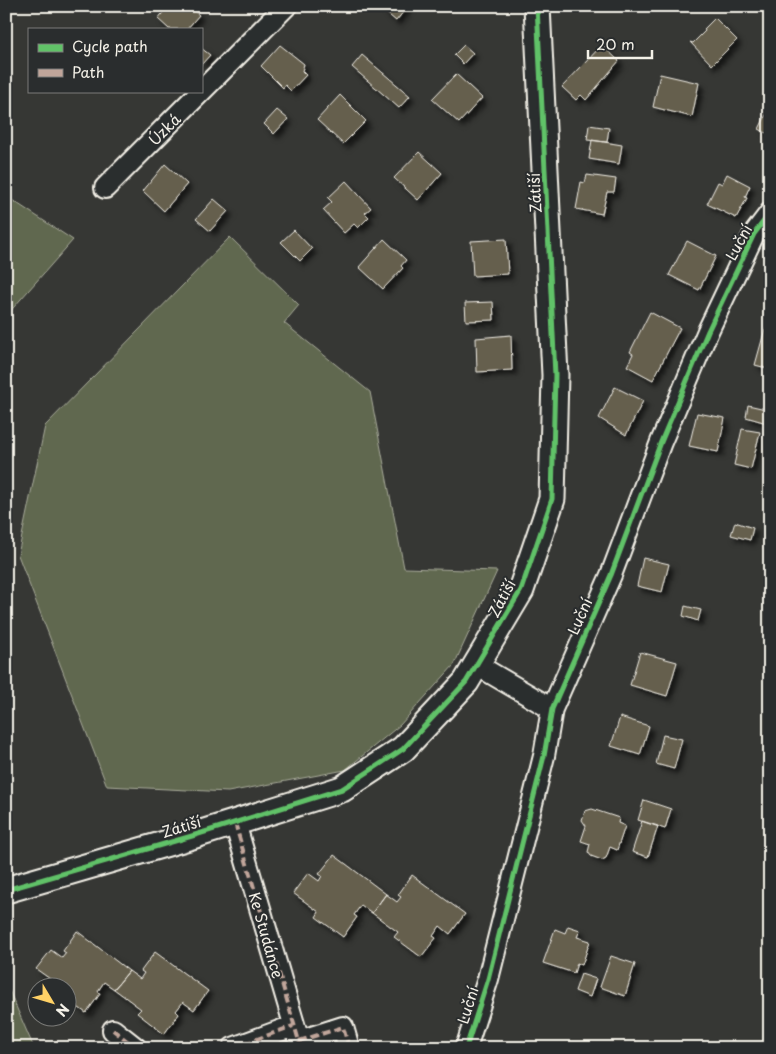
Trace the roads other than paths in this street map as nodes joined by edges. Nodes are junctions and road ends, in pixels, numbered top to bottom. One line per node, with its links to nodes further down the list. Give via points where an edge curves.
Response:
1 (286, 6): 3 (street, Úzká)
2 (537, 6): 7 (street, Zátiší, via 555,375 552,499 521,590)
3 (202, 90)
4 (200, 92): 5 (street, Úzká)
5 (105, 188)
6 (770, 213): 8 (street, Luční, via 754,234 705,339 660,442 611,575)
7 (477, 665): 8 (street); 9 (street, Zátiší, via 466,682 403,749 342,789)
8 (552, 709): 16 (street, Luční, via 542,766 488,979)
9 (234, 823): 10 (street, Zátiší); 12 (street, Ke Studánce)
10 (6, 890)
11 (113, 1030): 13 (street)
12 (298, 1038): 14 (street); 15 (street, via 343,1028)
13 (136, 1048)
14 (233, 1048)
15 (349, 1048)
16 (466, 1048)

